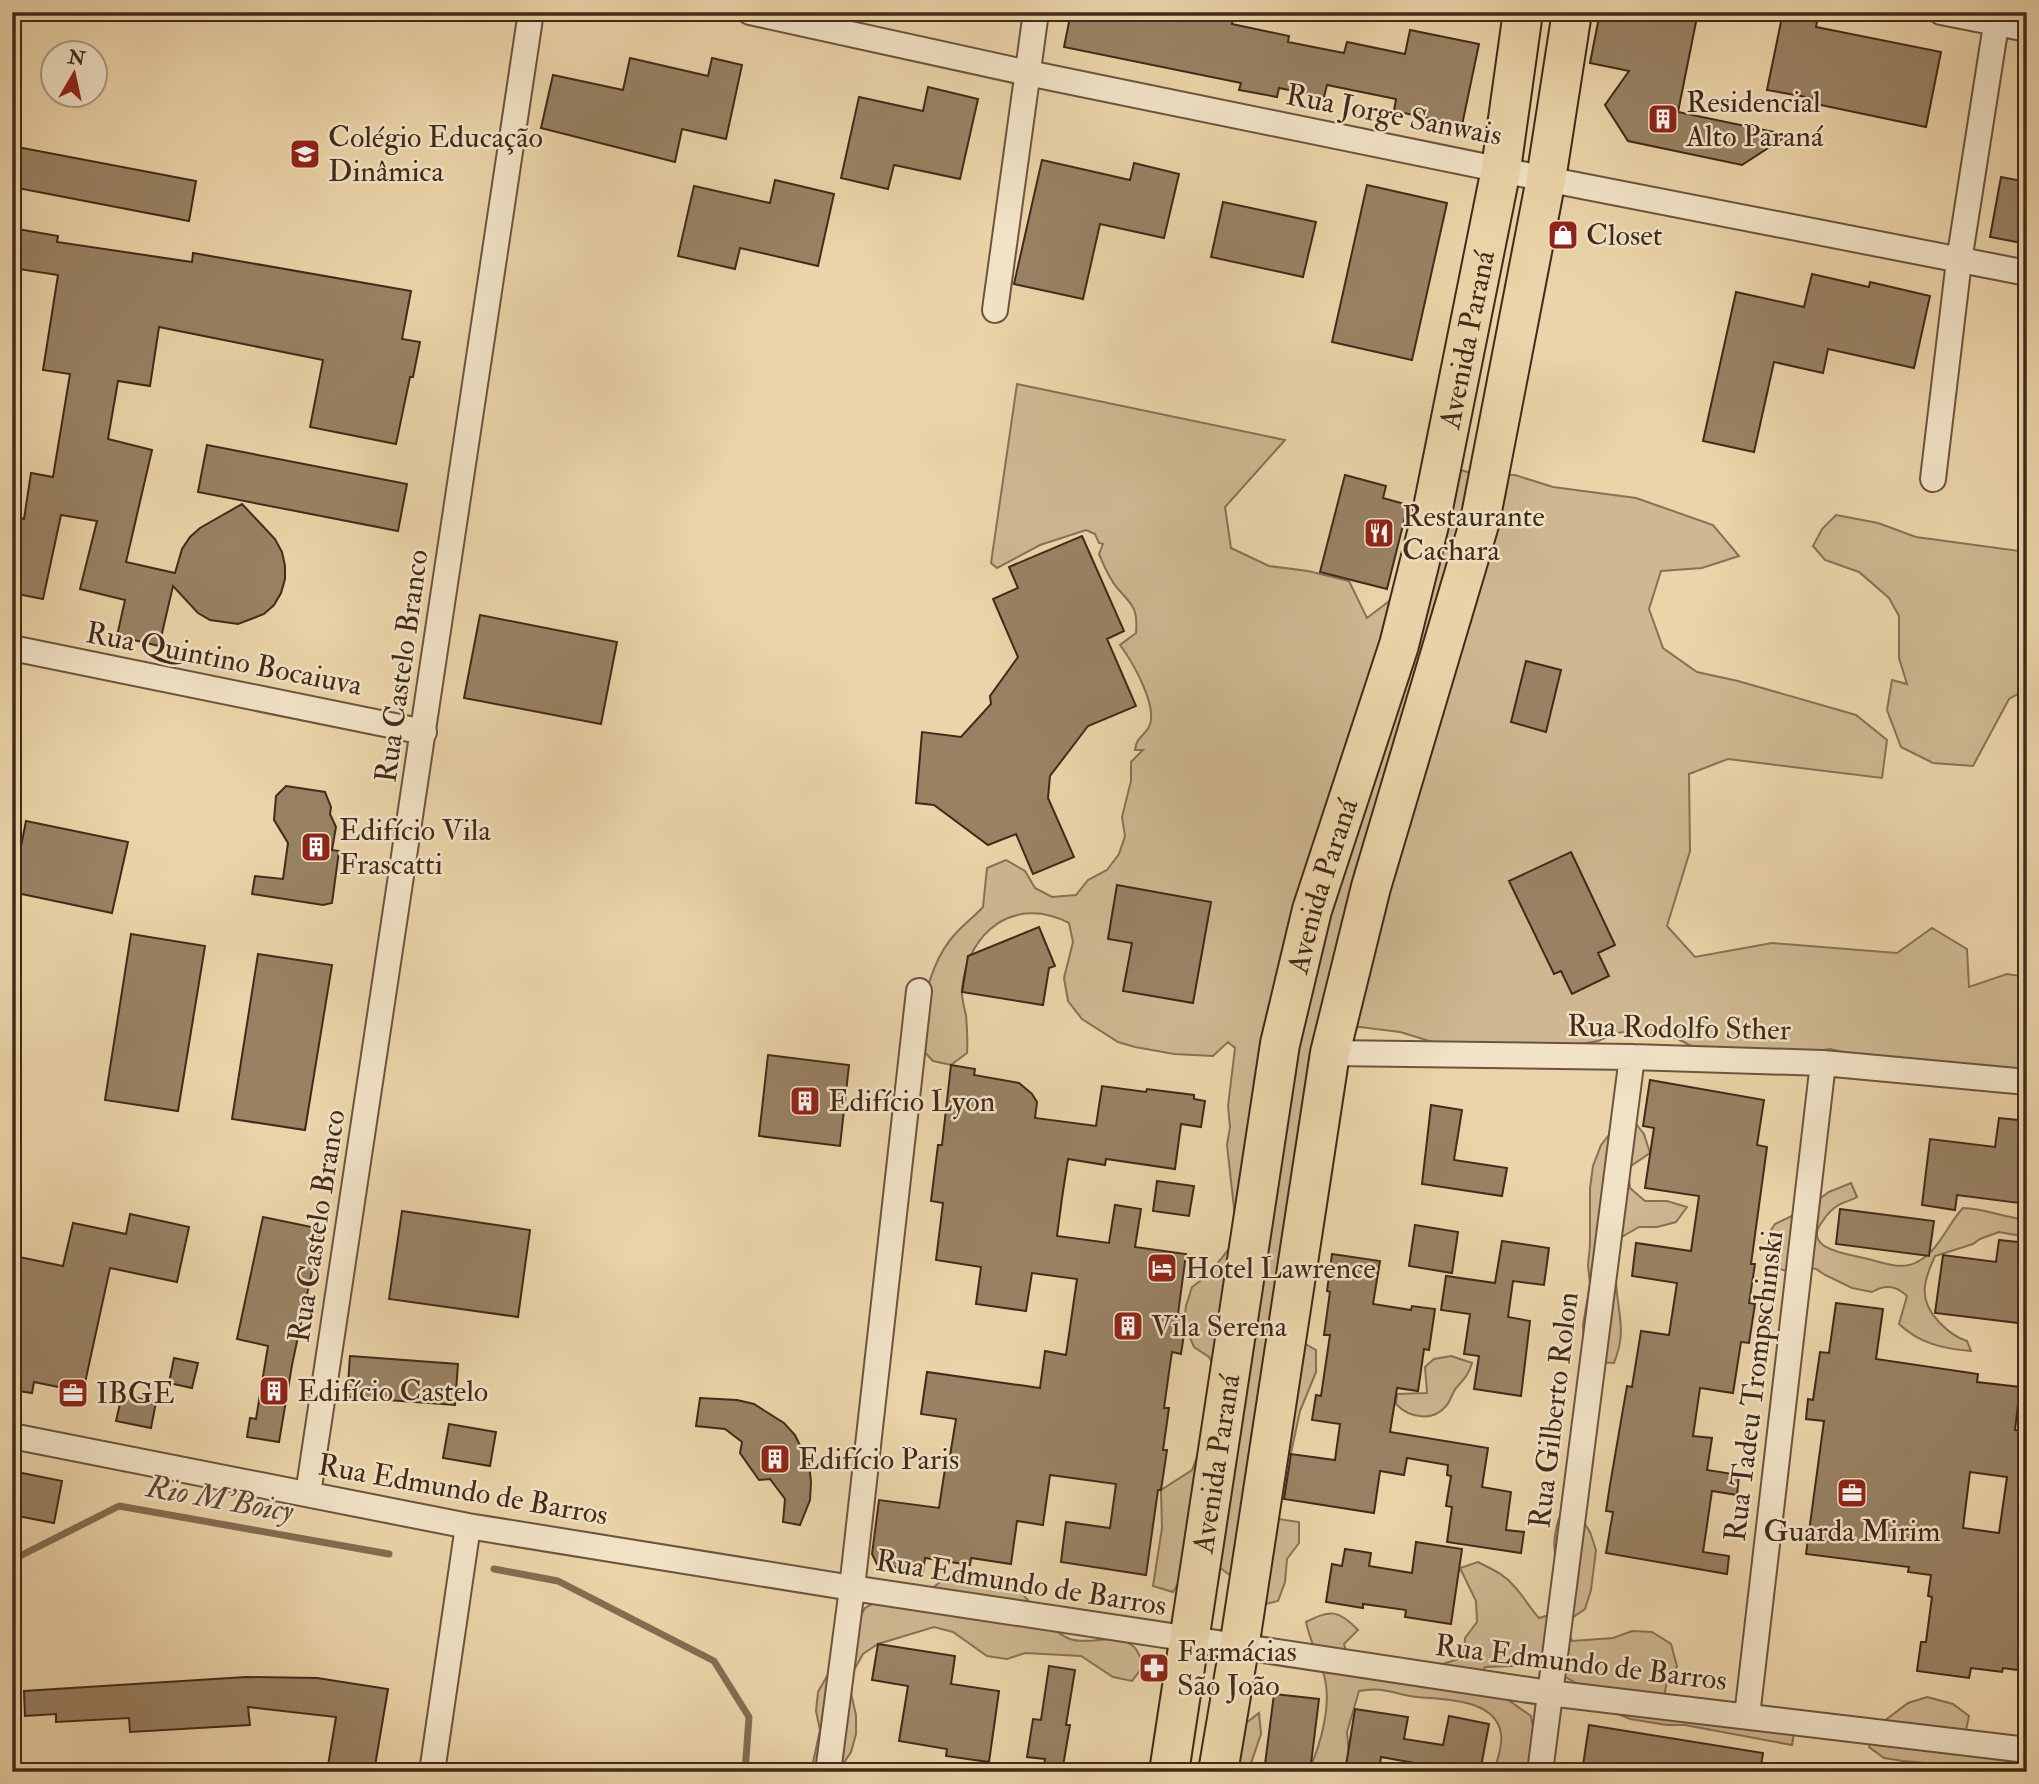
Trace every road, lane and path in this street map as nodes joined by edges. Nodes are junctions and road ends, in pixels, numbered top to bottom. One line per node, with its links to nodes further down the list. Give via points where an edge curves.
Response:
1 (531, 12): 17 (street, Rua Castelo Branco)
2 (750, 12): 9 (street, Rua Jorge Sanwais)
3 (1036, 12): 9 (street)
4 (1523, 12): 10 (main road, Avenida Paraná)
5 (1572, 12): 11 (main road, Avenida Paraná)
6 (1941, 12): 7 (street)
7 (1997, 18): 8 (street); 12 (street)
8 (2027, 29)
9 (1028, 73): 10 (street, Rua Jorge Sanwais); 14 (street)
10 (1500, 169): 11 (street, Rua Jorge Sanwais); 27 (main road, Avenida Paraná, via 1432,513 1399,645 1312,910 1280,1044)
11 (1546, 178): 12 (street, Rua Jorge Sanwais); 19 (main road, Avenida Paraná, via 1480,521 1371,887)
12 (1959, 261): 13 (street, Rua Jorge Sanwais); 15 (street)
13 (2027, 273)
14 (995, 310)
15 (1933, 480)
16 (12, 648): 17 (street, Rua Quintino Bocaiuva)
17 (424, 732): 24 (street, Rua Castelo Branco)
18 (919, 991): 26 (street)
19 (1329, 1053): 20 (street, Rua Rodolfo Sther); 28 (main road, Avenida Paraná)
20 (1632, 1057): 21 (street, Rua Rodolfo Sther); 29 (street, Rua Gilberto Rolon)
21 (1823, 1063): 22 (street, Rua Rodolfo Sther); 30 (street, Rua Tadeu Trompschinski)
22 (2027, 1082)
23 (12, 1436): 24 (street, Rua Edmundo de Barros)
24 (308, 1494): 25 (street, Rua Edmundo de Barros)
25 (468, 1526): 26 (street, Rua Edmundo de Barros); 32 (street)
26 (852, 1588): 27 (street, Rua Edmundo de Barros); 33 (street)
27 (1187, 1640): 28 (street, Rua Edmundo de Barros); 34 (main road, Avenida Paraná)
28 (1239, 1648): 29 (street, Rua Edmundo de Barros); 35 (main road, Avenida Paraná)
29 (1549, 1693): 30 (street, Rua Edmundo de Barros); 36 (street, Rua Gilberto Rolon)
30 (1747, 1716): 31 (street, Rua Edmundo de Barros)
31 (2027, 1750)
32 (432, 1772)
33 (828, 1772)
34 (1169, 1772)
35 (1218, 1772)
36 (1540, 1772)

